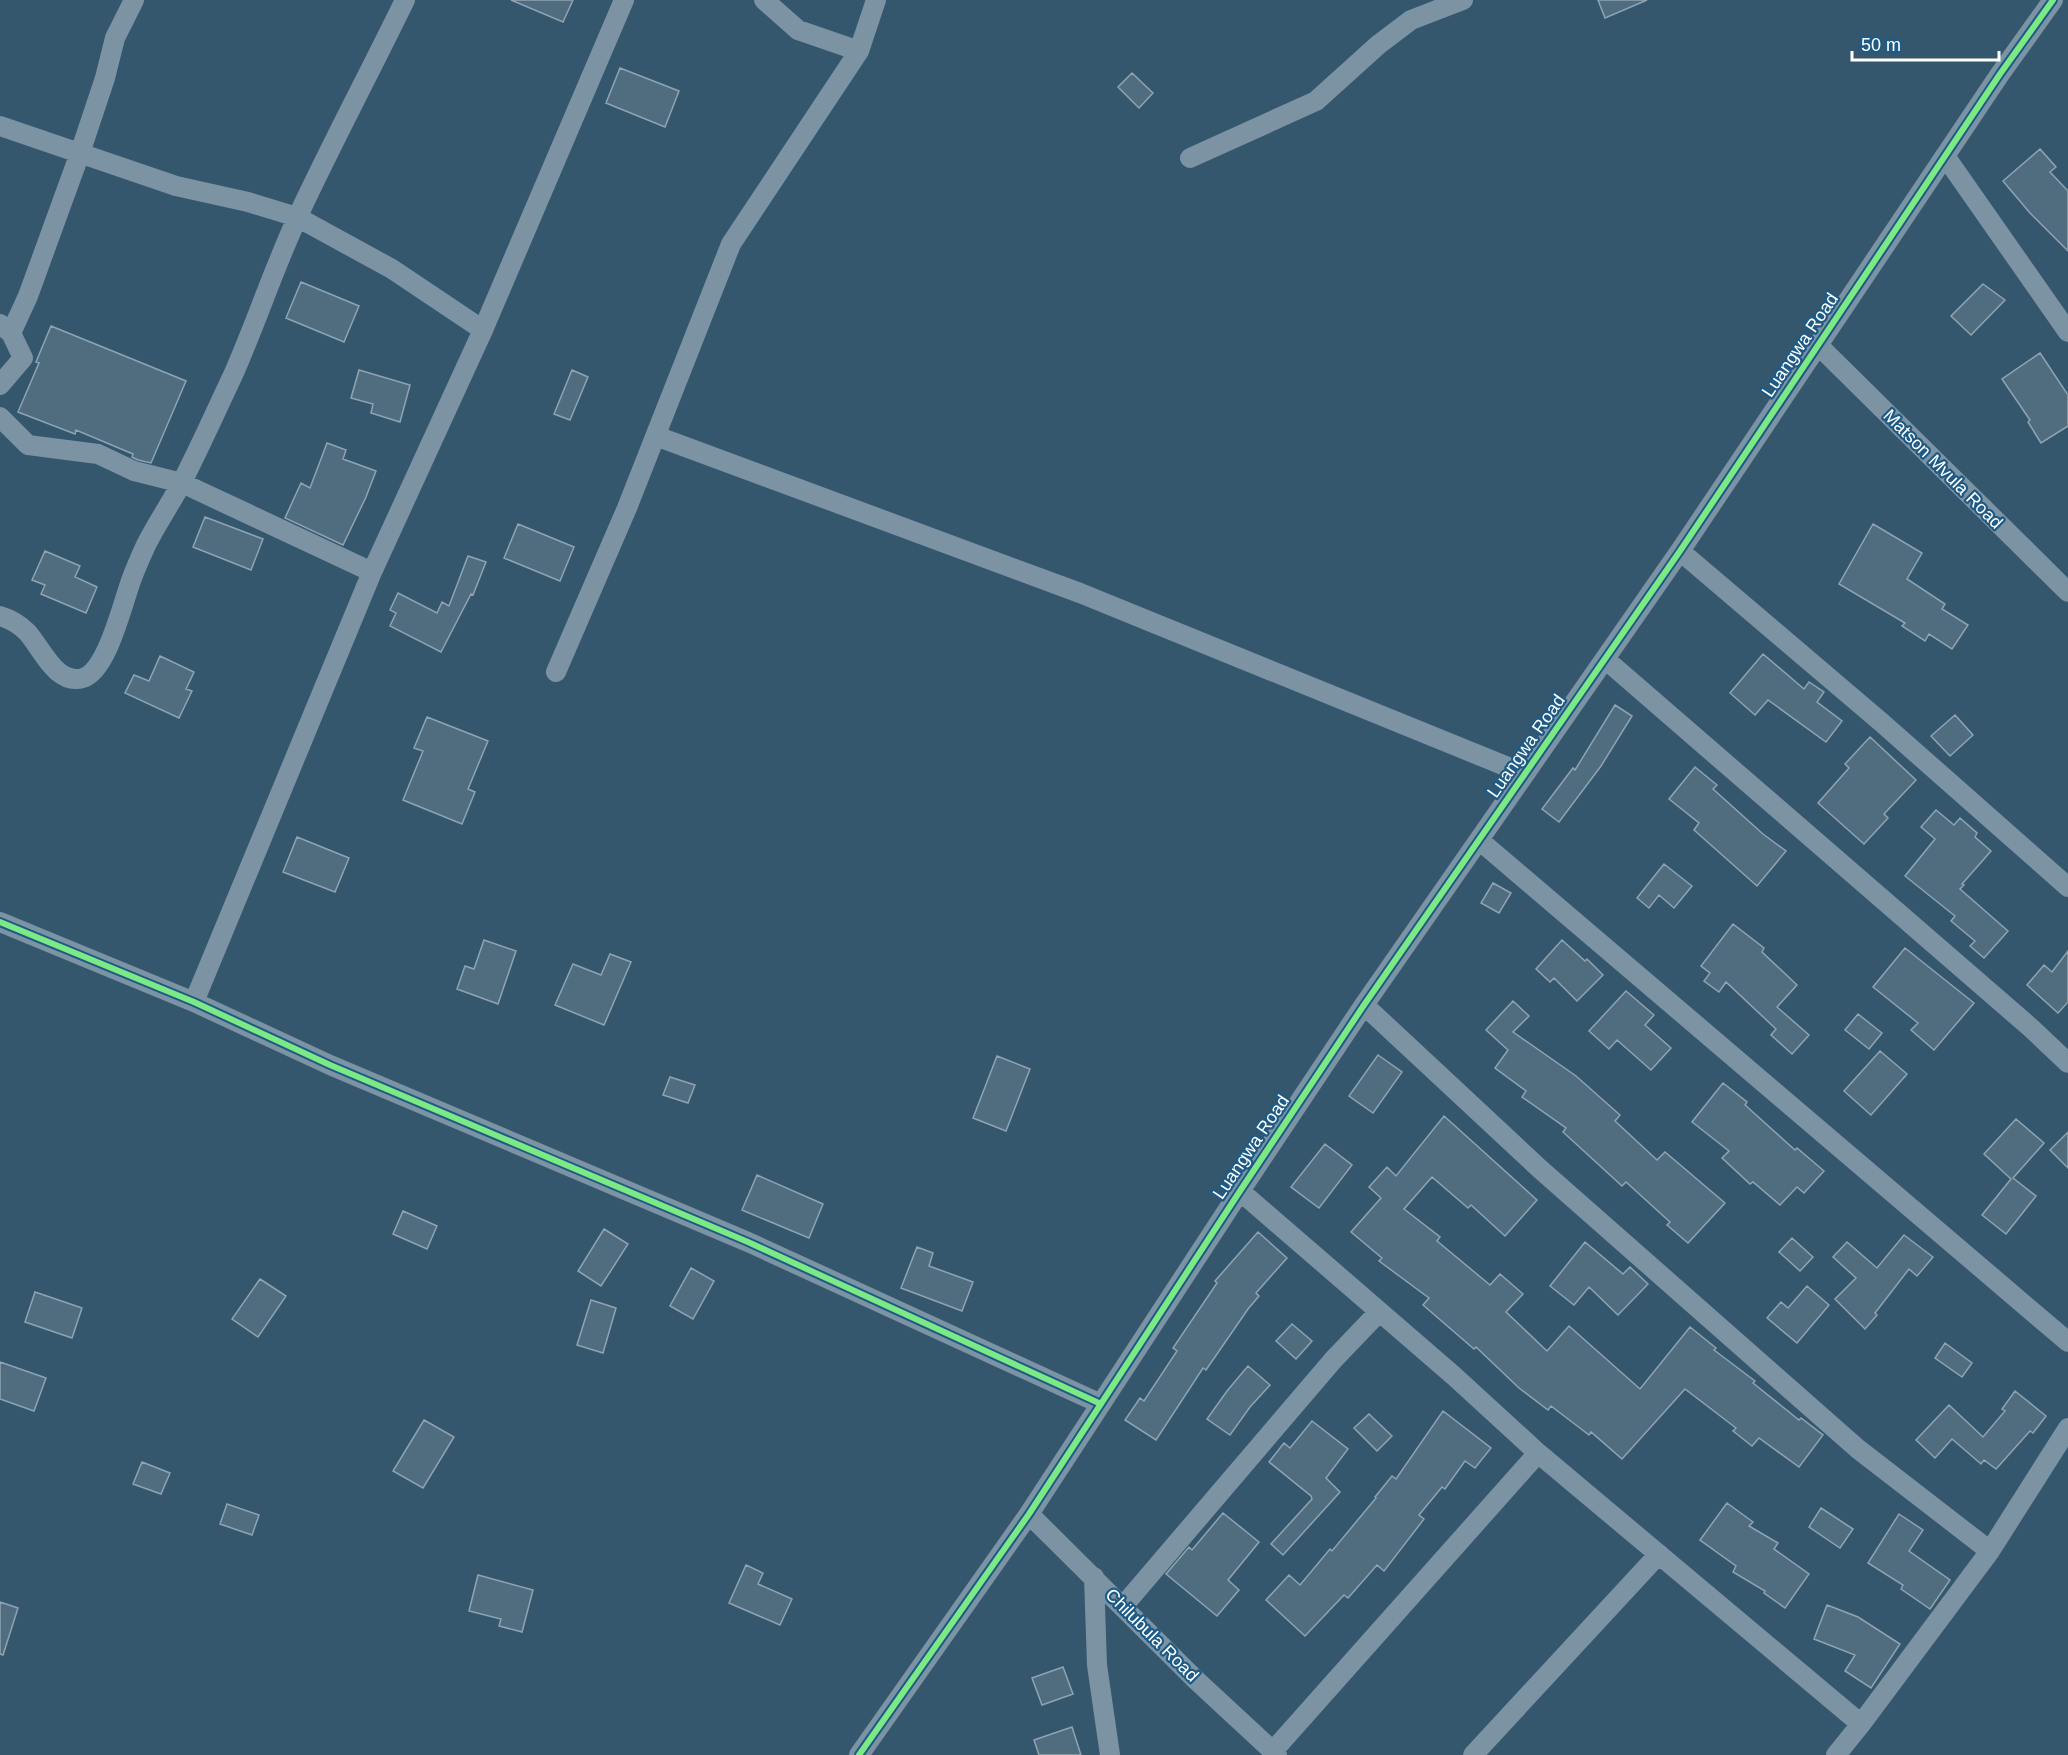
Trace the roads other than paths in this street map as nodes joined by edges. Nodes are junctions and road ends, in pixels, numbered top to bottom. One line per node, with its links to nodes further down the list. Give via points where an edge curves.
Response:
1 (134, 0): 10 (street, via 115,38)
2 (405, 0): 13 (street)
3 (624, 0): 15 (street)
4 (764, 0): 8 (street, via 798,30)
5 (876, 0): 8 (street)
6 (1463, 0): 12 (street, via 1411,20 1316,101)
7 (2053, 0): 11 (street, Luangwa Road)
8 (860, 51): 20 (street, via 731,244)
9 (0, 126): 10 (street)
10 (80, 153): 13 (street, via 176,186); 14 (street, via 28,296)
11 (1945, 156): 16 (street); 17 (street, Luangwa Road)
12 (1190, 158)
13 (297, 217): 15 (street, via 392,269); 21 (street, via 233,374)
14 (6, 329): 18 (street, via 23,358)
15 (483, 330): 23 (street)
16 (2068, 332)
17 (1818, 345): 22 (street, Luangwa Road); 24 (street, Matson Mvula Road)
18 (0, 385)
19 (0, 417): 21 (street, via 28,445 98,454 134,471)
20 (656, 436): 27 (street); 28 (street, via 1080,593)
21 (182, 483): 23 (street); 25 (street, via 146,546 118,623 99,664 90,674 80,679 62,674 52,667 27,632)
22 (1680, 551): 26 (street, Luangwa Road); 30 (street)
23 (372, 572): 32 (street)
24 (2068, 592)
25 (0, 616)
26 (1605, 659): 28 (street, Luangwa Road); 34 (street)
27 (556, 672)
28 (1525, 774): 29 (street, Luangwa Road)
29 (1479, 840): 33 (street, Luangwa Road); 37 (street)
30 (2068, 887)
31 (0, 922): 32 (street)
32 (194, 1002): 38 (street, via 330,1065 748,1242)
33 (1364, 1005): 35 (street, Luangwa Road); 42 (street, via 1540,1170 1858,1449)
34 (2068, 1063)
35 (1240, 1191): 36 (street); 38 (street, Luangwa Road)
36 (1380, 1312): 40 (street); 45 (street, via 1334,1359)
37 (2068, 1342)
38 (1101, 1404): 41 (street, Luangwa Road)
39 (2068, 1428): 42 (street)
40 (1538, 1453): 43 (street); 47 (street)
41 (1029, 1514): 44 (street, Chilubula Road); 48 (street, Luangwa Road)
42 (1990, 1551): 46 (street)
43 (1659, 1554): 46 (street); 50 (street)
44 (1094, 1577): 45 (street, Chilubula Road); 49 (street, via 1097,1665)
45 (1124, 1605): 47 (street, Chilubula Road, via 1196,1680)
46 (1861, 1724): 51 (street)
47 (1275, 1753)
48 (859, 1755)
49 (1110, 1755)
50 (1473, 1755)
51 (1836, 1755)

